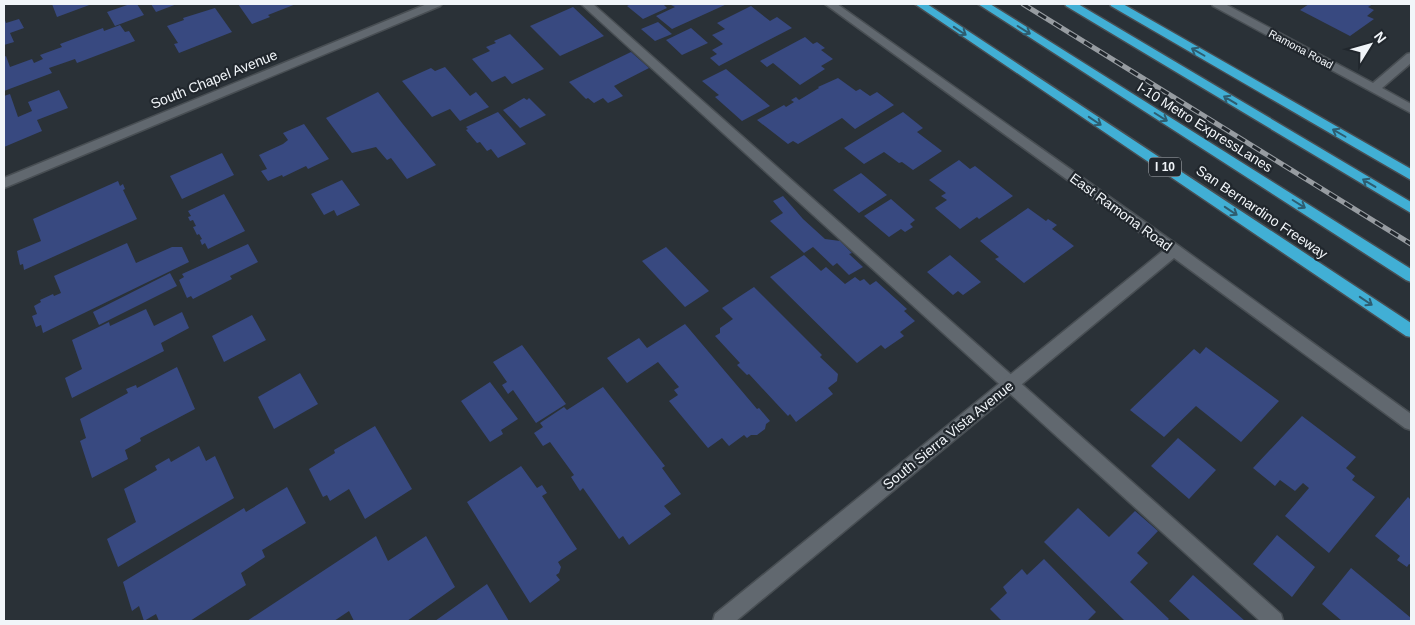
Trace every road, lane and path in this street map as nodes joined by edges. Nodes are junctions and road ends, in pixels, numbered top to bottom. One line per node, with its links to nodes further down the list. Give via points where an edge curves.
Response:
1 (436, 4): 13 (street, South Chapel Avenue)
2 (587, 4): 18 (street)
3 (830, 4): 15 (street, East Ramona Road)
4 (920, 4): 17 (highway, San Bernardino Freeway / I 10, one-way to 17)
5 (983, 4): 16 (highway, I-10 Metro ExpressLanes, one-way to 16)
6 (1070, 4): 14 (highway, one-way to 6)
7 (1115, 4): 12 (highway, one-way to 7)
8 (1217, 4): 10 (street, Ramona Road)
9 (1411, 57): 10 (street)
10 (1374, 89): 11 (street, Ramona Road)
11 (1411, 109)
12 (1411, 175)
13 (4, 182)
14 (1411, 208)
15 (1174, 250): 18 (street, South Sierra Vista Avenue); 19 (street, East Ramona Road)
16 (1411, 276)
17 (1411, 331)
18 (1010, 384): 20 (street, South Sierra Vista Avenue); 21 (street)
19 (1411, 422)
20 (722, 621)
21 (1274, 621)

